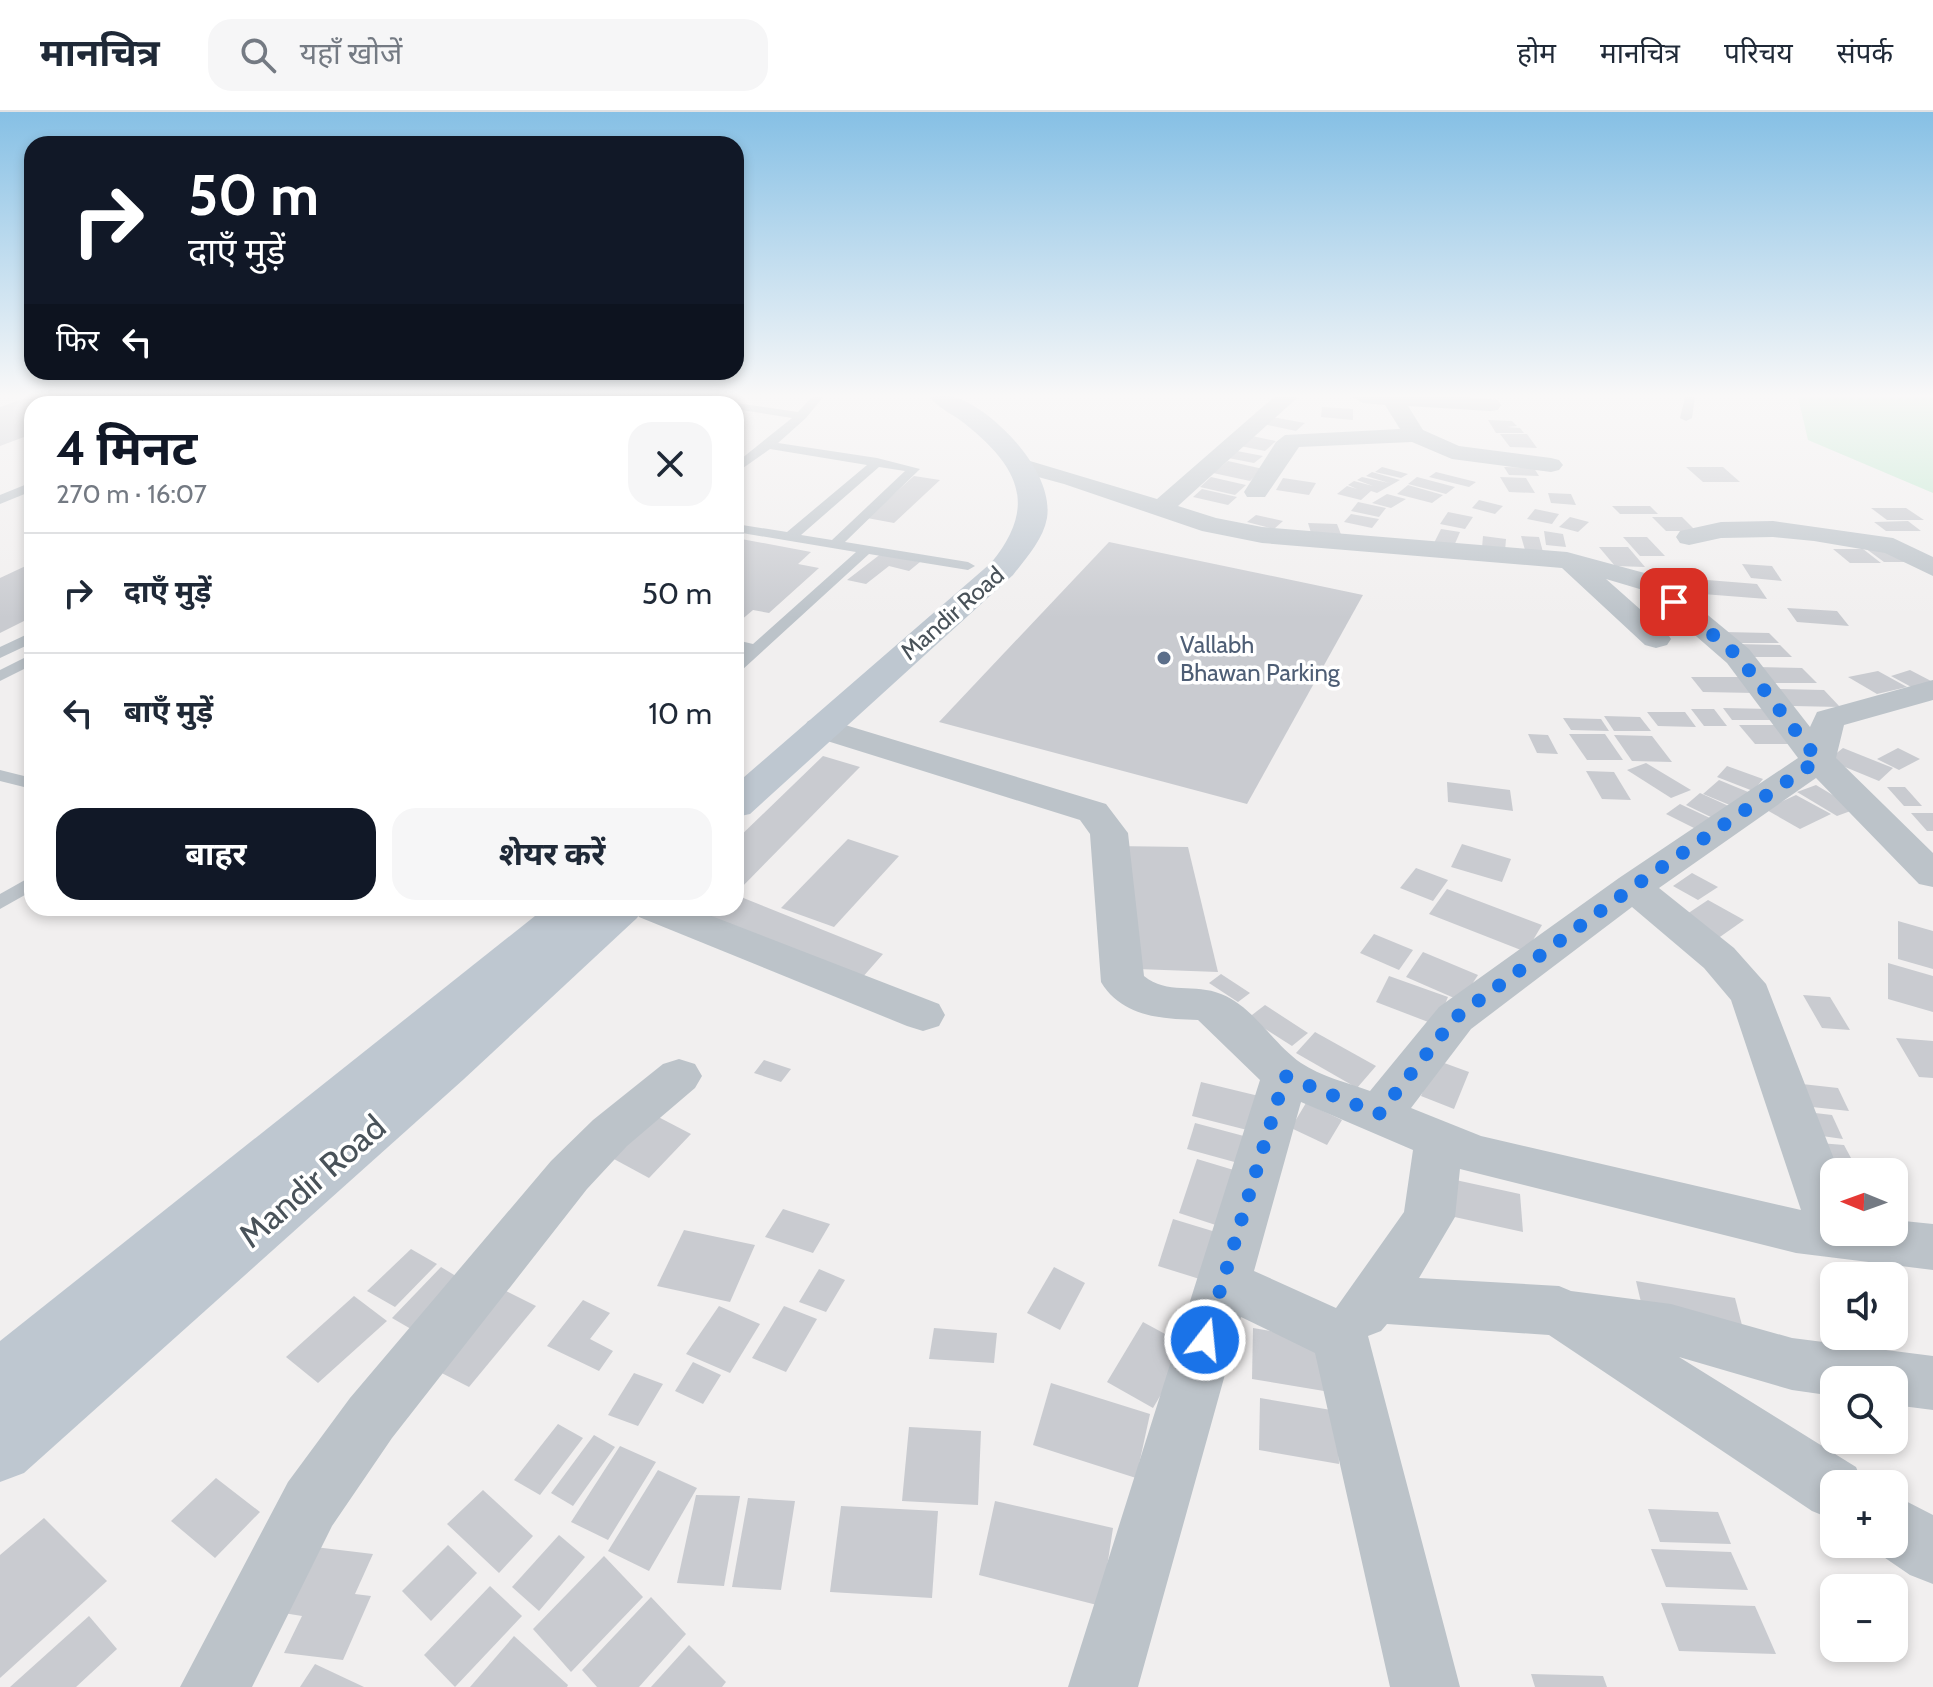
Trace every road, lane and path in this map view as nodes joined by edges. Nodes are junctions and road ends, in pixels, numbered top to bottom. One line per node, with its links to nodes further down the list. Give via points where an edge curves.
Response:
1 (867, 470): 14 (lane)
2 (912, 470): 15 (lane)
3 (996, 470): 18 (street, Mandir Road, via 1006,489 1003,529)
4 (1023, 470): 29 (street, Mandir Road, via 1034,511 1024,545)
5 (1039, 470): 11 (street)
6 (1203, 470): 11 (street)
7 (1269, 470): 9 (street)
8 (24, 490): 10 (lane)
9 (1256, 492)
10 (0, 500)
11 (1162, 507): 17 (street, via 1211,525 1262,535)
12 (744, 530): 14 (lane)
13 (1689, 537): 19 (street, via 1721,530 1814,533 1893,546)
14 (789, 538): 15 (lane)
15 (836, 543): 16 (lane)
16 (868, 548): 18 (lane); 23 (lane)
17 (1567, 560): 20 (street); 31 (street, via 1653,584 1738,656)
18 (968, 566): 30 (street, Mandir Road)
19 (1933, 568)
20 (1656, 639)
21 (24, 641): 24 (lane)
22 (744, 647): 23 (lane)
23 (756, 649): 25 (lane)
24 (0, 653)
25 (744, 660)
26 (24, 663): 27 (lane)
27 (0, 676)
28 (1933, 690): 31 (street, via 1829,719)
29 (820, 728): 34 (street, Mandir Road); 44 (street, via 1093,812 1109,833 1123,982 1160,1003 1207,1005)
30 (744, 760)
31 (1818, 760): 35 (street); 37 (street)
32 (0, 775): 33 (lane)
33 (24, 782)
34 (744, 798)
35 (1933, 875)
36 (24, 887): 38 (lane)
37 (1633, 887): 45 (street, via 1455,1018); 48 (street, via 1719,958 1751,995)
38 (0, 903)
39 (564, 916): 47 (street, Mandir Road)
40 (612, 916): 47 (street, Mandir Road, via 446,1066)
41 (673, 916): 42 (street)
42 (923, 1015)
43 (679, 1076): 61 (street, via 569,1175 371,1418 310,1504)
44 (1285, 1076): 45 (street); 52 (street)
45 (1379, 1114): 46 (street)
46 (1439, 1140): 49 (street, via 1473,1154 1796,1231); 54 (street, via 1429,1217)
47 (294, 1167): 55 (street, Mandir Road); 57 (street, Mandir Road)
48 (1820, 1190)
49 (1820, 1232)
50 (1908, 1243): 51 (street)
51 (1933, 1247)
52 (1222, 1282): 54 (street); 62 (street)
53 (1559, 1311): 54 (street); 56 (street, via 1671,1329 1792,1364); 58 (street)
54 (1358, 1318): 63 (street)
55 (0, 1380)
56 (1933, 1383)
57 (0, 1450)
58 (1820, 1480)
59 (1908, 1536): 60 (street)
60 (1933, 1552)
61 (215, 1687)
62 (1103, 1687)
63 (1425, 1687)

